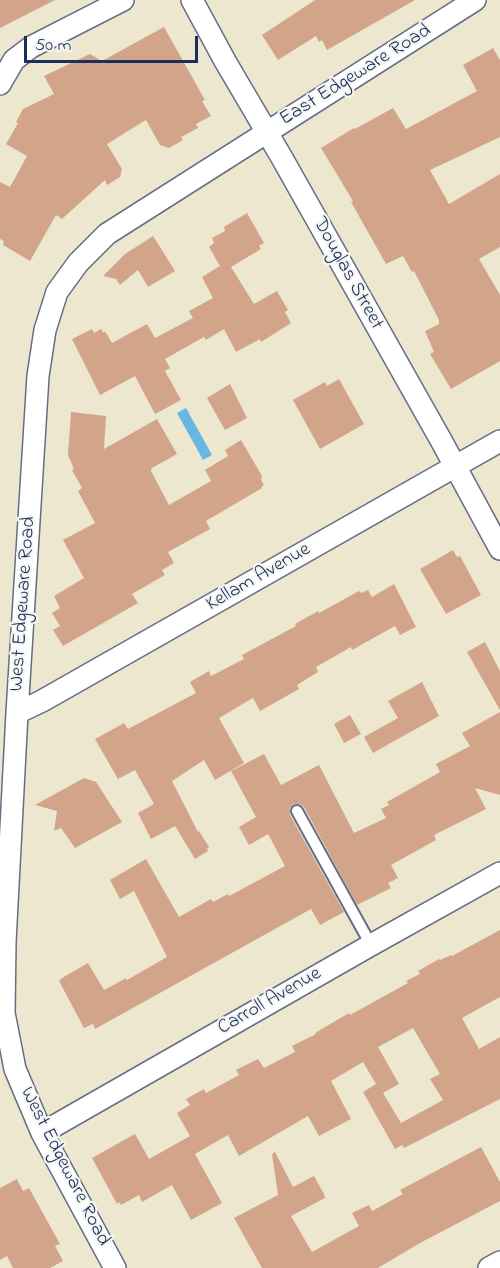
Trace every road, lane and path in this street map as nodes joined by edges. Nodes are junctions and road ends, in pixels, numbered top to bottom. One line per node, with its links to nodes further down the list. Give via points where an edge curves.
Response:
1 (123, 0): 4 (street, via 31,47 14,60)
2 (192, 0): 5 (street, Douglas Street)
3 (475, 0): 5 (street, East Edgeware Road)
4 (0, 84)
5 (267, 132): 7 (street, Douglas Street); 9 (street, West Edgeware Road, via 107,234 78,263 57,292 45,330 38,376)
6 (500, 441): 7 (street, Kellam Avenue)
7 (455, 466): 8 (street, Douglas Street); 9 (street, Kellam Avenue)
8 (500, 549)
9 (17, 713): 13 (street, West Edgeware Road, via 4,1013 15,1069)
10 (297, 811): 12 (lane)
11 (500, 873): 12 (street, Carroll Avenue)
12 (371, 945): 13 (street, Carroll Avenue)
13 (42, 1133): 15 (street, West Edgeware Road)
14 (500, 1262): 16 (street)
15 (115, 1268)
16 (489, 1268)

